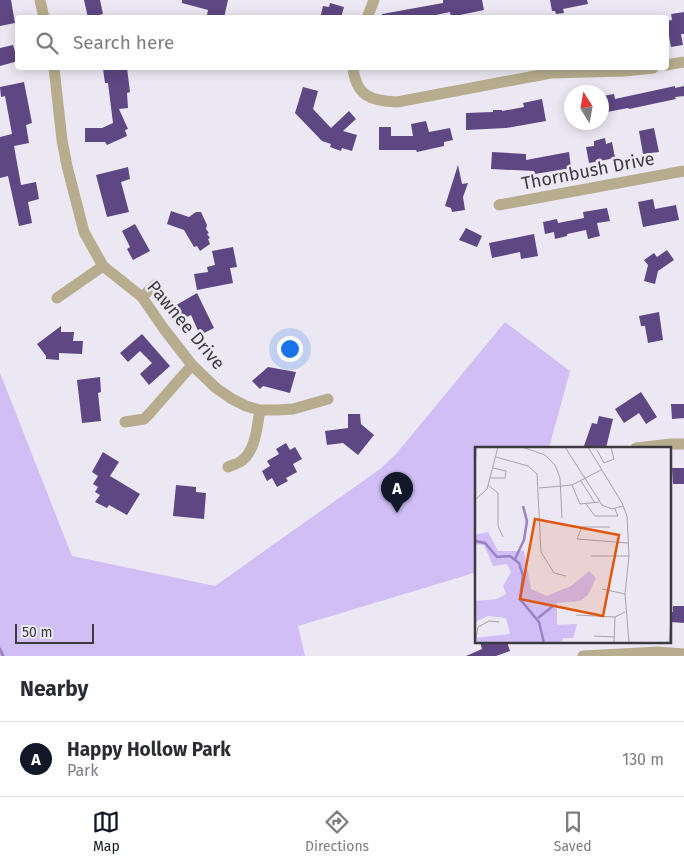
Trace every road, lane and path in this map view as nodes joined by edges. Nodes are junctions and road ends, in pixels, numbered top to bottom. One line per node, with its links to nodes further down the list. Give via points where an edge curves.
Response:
1 (40, 0): 3 (street)
2 (374, 0): 4 (street)
3 (43, 15)
4 (368, 15)
5 (684, 62): 6 (street)
6 (669, 64)
7 (54, 70): 12 (street, Pawnee Drive, via 67,166 84,232)
8 (353, 70): 9 (street, via 354,79 366,95 374,100 397,102 551,73)
9 (634, 70)
10 (684, 170): 11 (street, Thornbush Drive)
11 (499, 205)
12 (103, 266): 14 (street); 15 (street, Pawnee Drive)
13 (155, 285): 15 (street)
14 (57, 298)
15 (142, 298): 16 (street, Pawnee Drive)
16 (192, 365): 18 (street, Pawnee Drive, via 232,399); 19 (street, via 150,413 144,418)
17 (328, 399): 18 (street, Pawnee Drive, via 293,409)
18 (260, 410): 22 (street, via 257,431 248,454)
19 (125, 422)
20 (684, 444): 21 (street)
21 (645, 447)
22 (228, 467)
23 (684, 654): 24 (street, via 658,652)
24 (583, 656)

